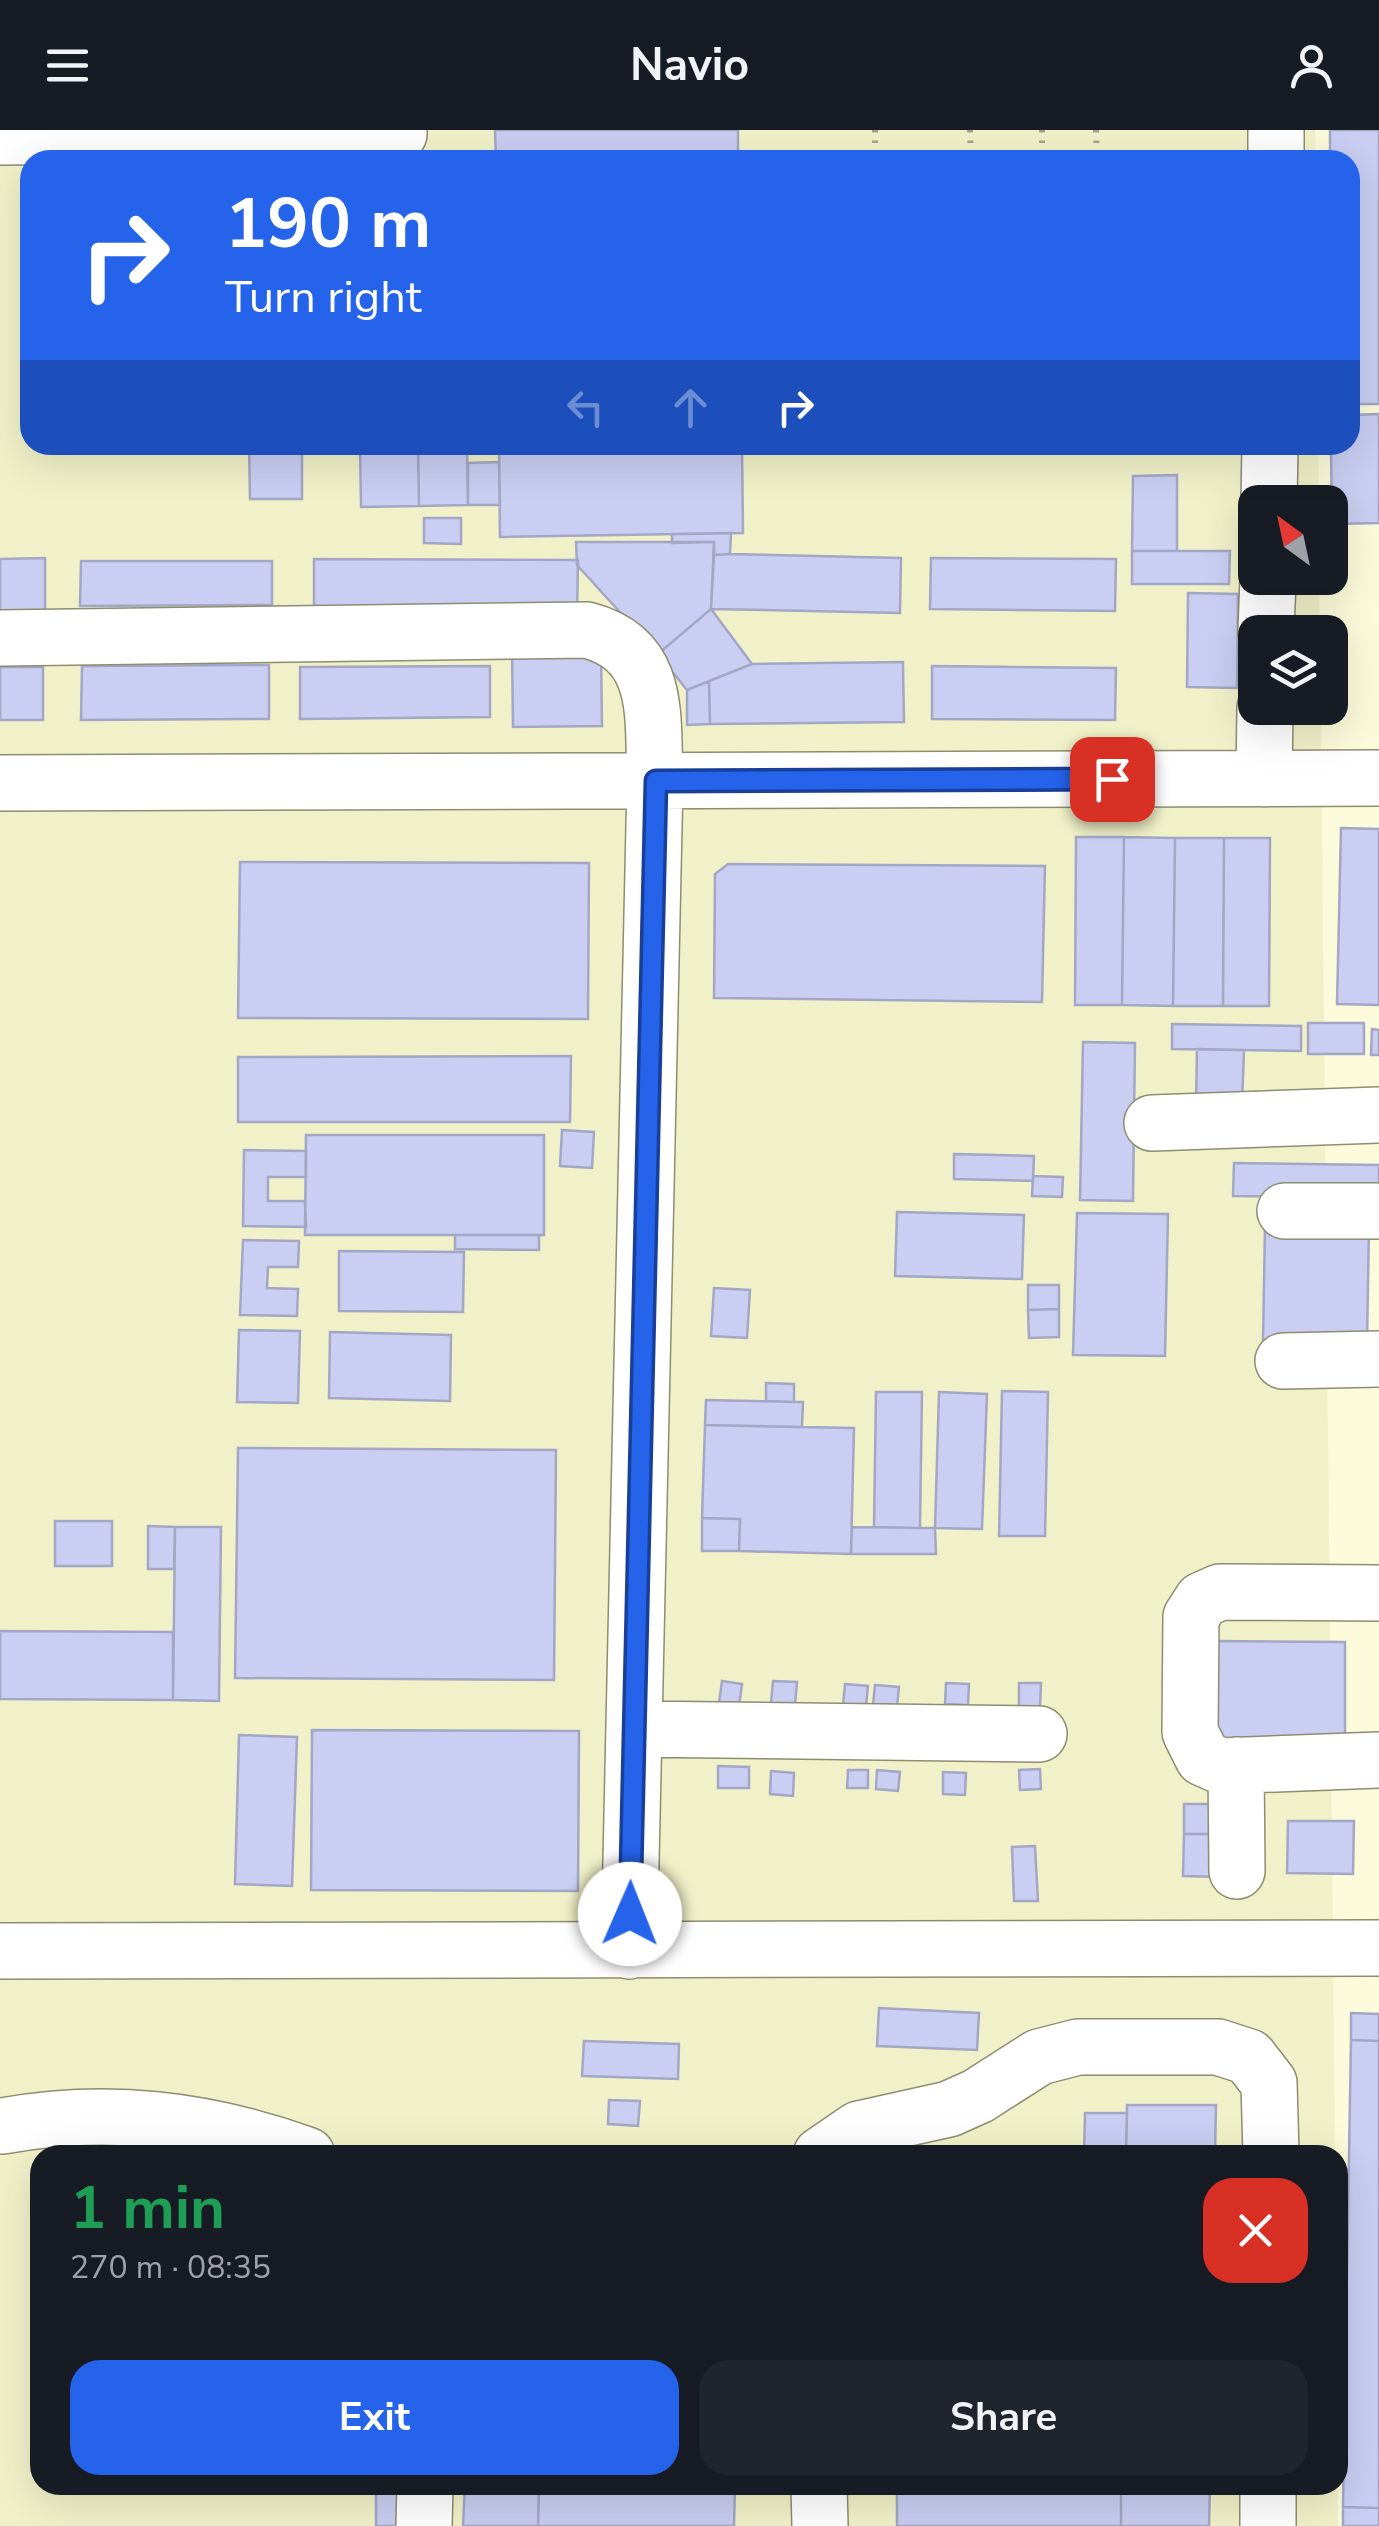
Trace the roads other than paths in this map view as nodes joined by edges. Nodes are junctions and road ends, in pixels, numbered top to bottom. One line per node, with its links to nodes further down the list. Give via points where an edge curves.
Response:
1 (0, 137): 2 (lane)
2 (399, 141)
3 (1270, 455): 4 (lane)
4 (1269, 485)
5 (0, 638): 9 (lane, via 587,630 618,642 641,666 652,703)
6 (1265, 725): 7 (lane)
7 (1264, 778): 8 (lane); 9 (lane)
8 (1379, 778)
9 (656, 781): 10 (lane); 18 (lane)
10 (0, 783)
11 (1378, 1117): 12 (lane)
12 (1152, 1123)
13 (1285, 1211): 14 (lane)
14 (1379, 1211)
15 (1379, 1359): 16 (lane)
16 (1283, 1360)
17 (1379, 1593): 21 (lane, via 1220,1592 1202,1600 1191,1617 1192,1741 1212,1763)
18 (634, 1729): 19 (lane); 25 (lane)
19 (1039, 1734)
20 (1379, 1760): 21 (lane)
21 (1236, 1765): 22 (lane)
22 (1237, 1870)
23 (1379, 1948): 25 (lane)
24 (0, 1951): 25 (lane)
25 (629, 1951)
26 (3, 2126): 27 (lane, via 63,2117 140,2117 231,2130)
27 (277, 2145)
28 (833, 2145): 29 (lane, via 877,2122 978,2096 1038,2057 1095,2046 1218,2047 1249,2057 1268,2083)
29 (1271, 2145)
30 (424, 2495): 33 (lane)
31 (819, 2495): 34 (lane)
32 (1268, 2495): 35 (lane)
33 (424, 2526)
34 (820, 2526)
35 (1268, 2526)

